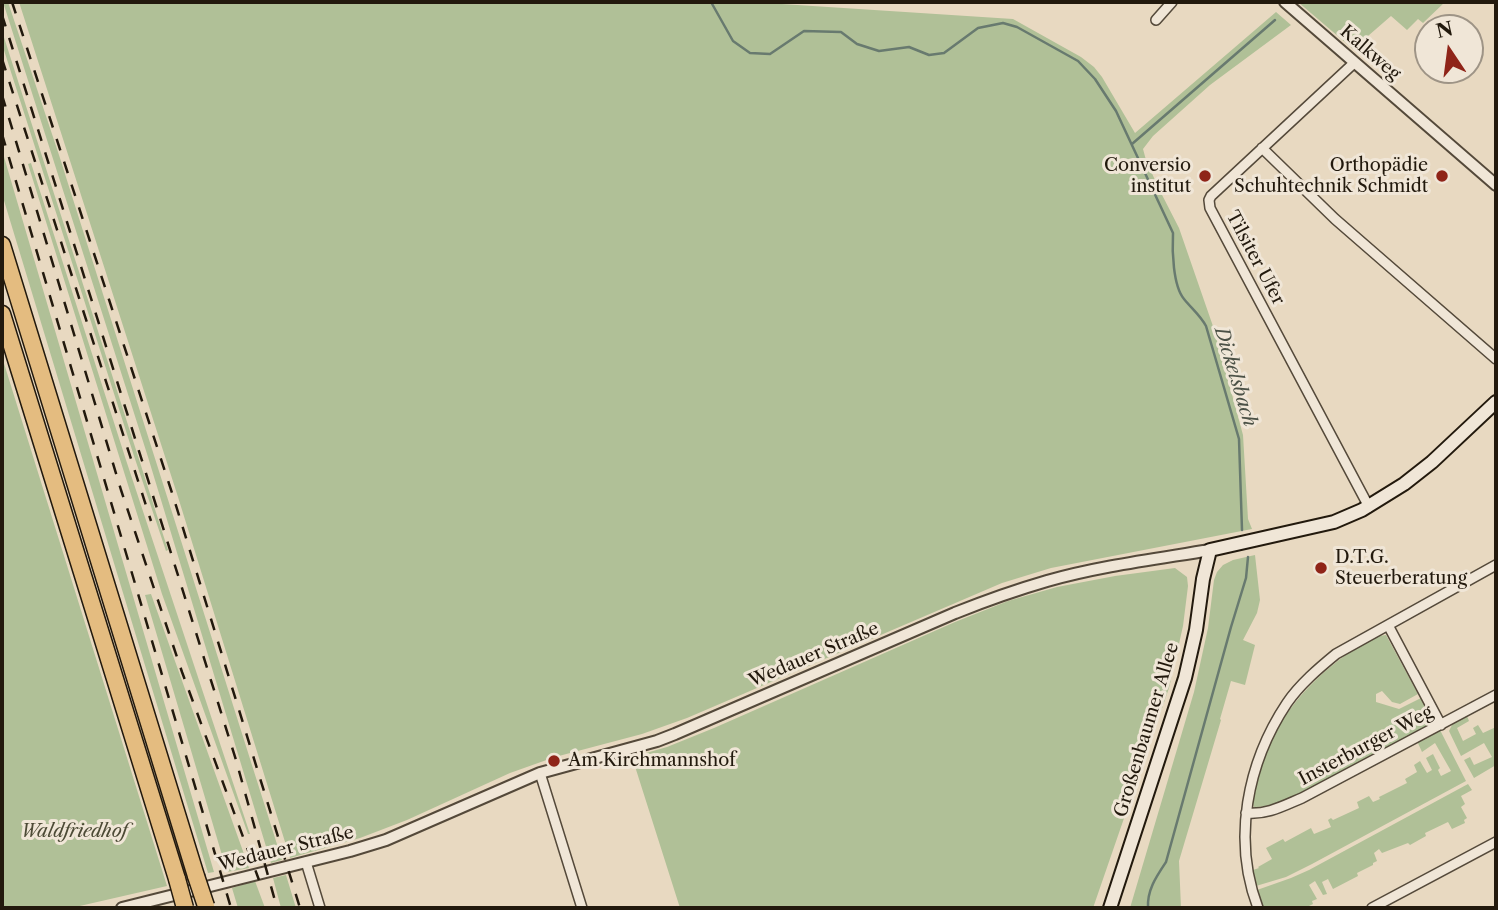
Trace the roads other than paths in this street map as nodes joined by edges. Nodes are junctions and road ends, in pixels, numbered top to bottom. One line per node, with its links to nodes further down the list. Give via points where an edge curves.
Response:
1 (1171, 2): 3 (street)
2 (1285, 2): 4 (street, Kalkweg)
3 (1156, 20)
4 (1354, 63): 5 (street, Tilsiter Ufer); 6 (street, Kalkweg)
5 (1262, 148): 9 (street, via 1335,219); 11 (street, Tilsiter Ufer, via 1211,196 1210,208)
6 (1496, 186)
7 (2, 245): 22 (highway, bridge)
8 (2, 314): 24 (highway, bridge)
9 (1496, 359)
10 (1496, 402): 11 (main road, Wedauer Straße, via 1432,462)
11 (1368, 507): 12 (main road, Wedauer Straße, via 1334,522)
12 (1210, 550): 17 (street, Wedauer Straße, via 1048,580 955,613 657,741); 21 (main road, Großenbaumer Allee, via 1185,678)
13 (1496, 565): 14 (street)
14 (1388, 625): 16 (street); 18 (street, via 1336,654 1287,702 1259,756)
15 (1496, 695): 16 (street, Insterburger Weg)
16 (1441, 725): 18 (street, Insterburger Weg, via 1302,798 1259,814)
17 (540, 773): 20 (street, Wedauer Straße, via 386,840); 26 (street)
18 (1246, 813): 30 (street, via 1246,855)
19 (1496, 842): 31 (street)
20 (306, 862): 23 (street, Wedauer Straße); 25 (street)
21 (1119, 877): 27 (main road); 28 (main road, Großenbaumer Allee); 29 (main road, Großenbaumer Allee)
22 (206, 907)
23 (122, 908)
24 (185, 908)
25 (320, 908)
26 (582, 908)
27 (1103, 908)
28 (1110, 908)
29 (1116, 908)
30 (1258, 908)
31 (1372, 908)

